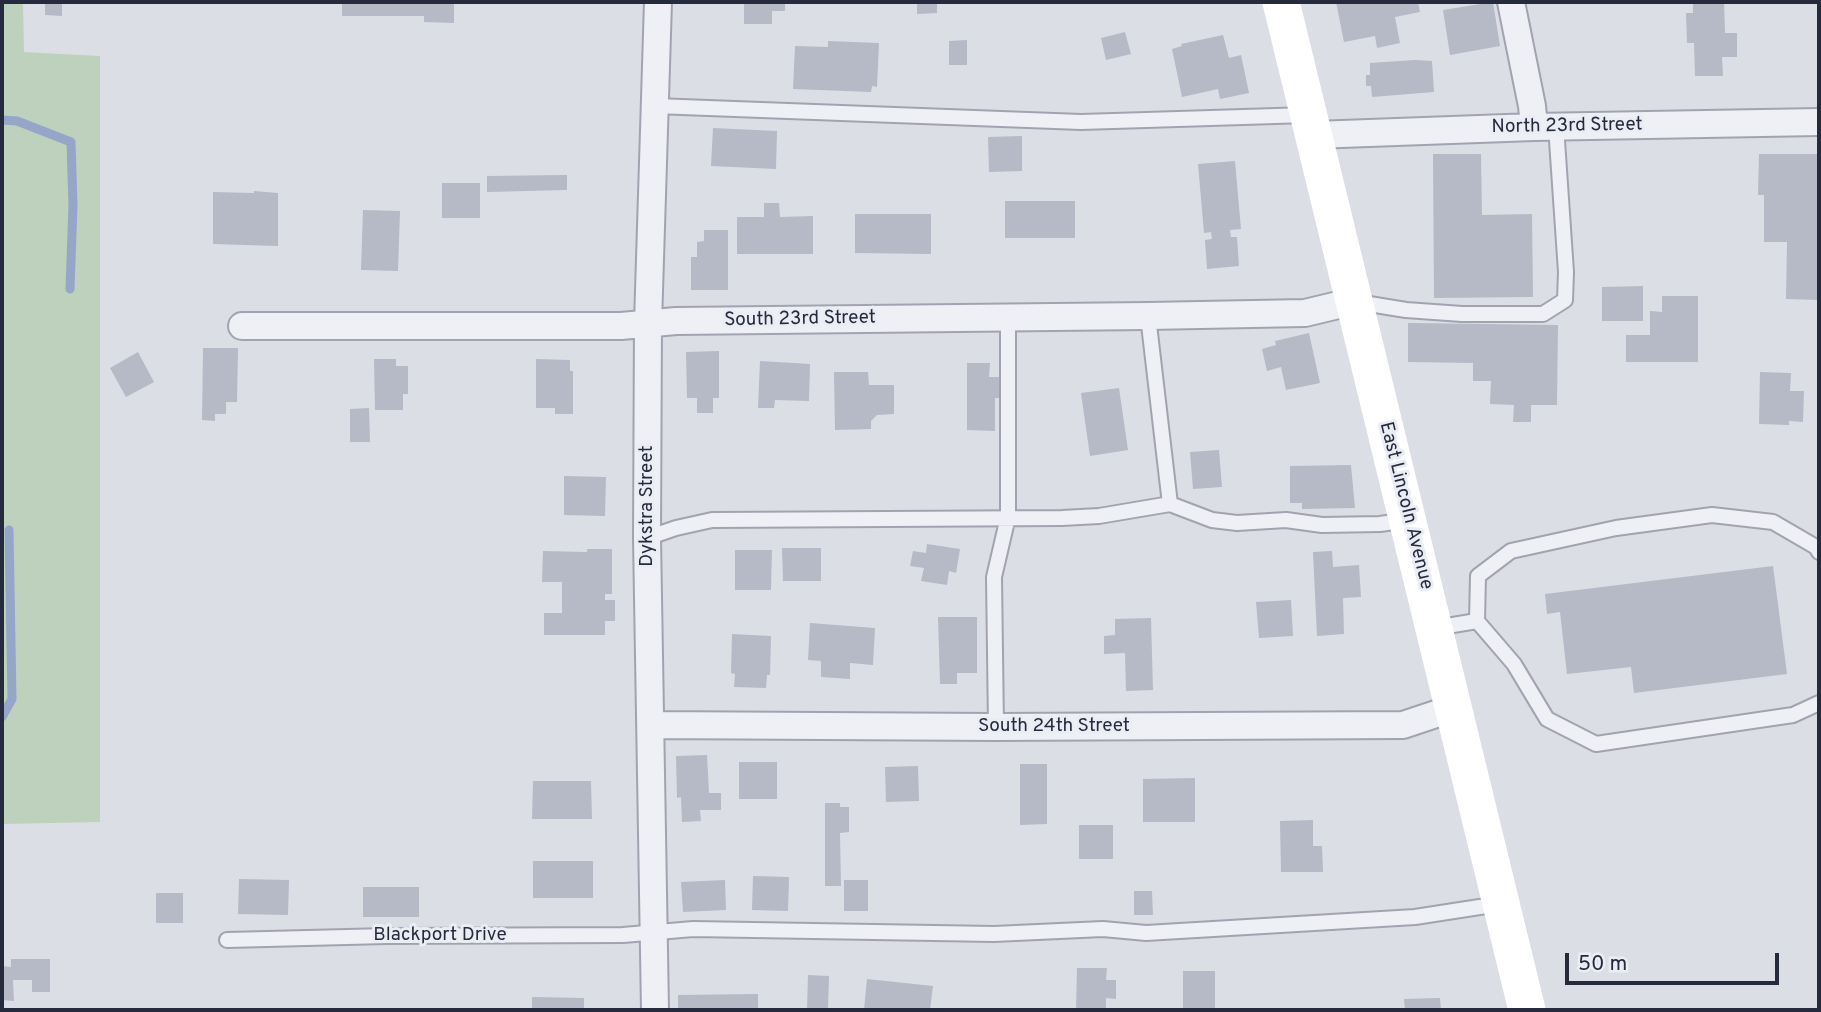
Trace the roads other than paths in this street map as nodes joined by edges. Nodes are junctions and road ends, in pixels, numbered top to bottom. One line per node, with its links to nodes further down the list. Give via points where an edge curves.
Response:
1 (658, 2): 4 (street, Dykstra Street)
2 (1281, 2): 6 (main road, East Lincoln Avenue)
3 (1511, 2): 7 (street, via 1532,106)
4 (655, 106): 6 (lane, via 1081,122); 11 (street, Dykstra Street)
5 (1819, 122): 7 (street, North 23rd Street)
6 (1312, 125): 7 (street, North 23rd Street); 8 (main road, East Lincoln Avenue)
7 (1545, 127): 8 (lane, via 1566,272 1564,300 1543,314 1462,314)
8 (1355, 301): 9 (street, South 23rd Street, via 1305,313); 15 (main road, East Lincoln Avenue)
9 (1148, 316): 10 (street, South 23rd Street); 13 (lane)
10 (1008, 318): 11 (street, South 23rd Street); 14 (lane)
11 (648, 323): 12 (street, South 23rd Street); 16 (street, Dykstra Street)
12 (243, 326)
13 (1170, 504): 14 (lane, via 1099,516); 15 (lane, via 1212,520 1237,523)
14 (1008, 517): 16 (lane, via 712,520); 23 (lane, via 994,577)
15 (1409, 520): 19 (main road, East Lincoln Avenue)
16 (647, 538): 22 (street, Dykstra Street)
17 (1819, 552): 18 (lane, via 1773,522 1712,515 1616,528 1511,551 1478,576)
18 (1477, 621): 19 (lane); 20 (lane, via 1514,664 1547,719 1596,744 1793,715)
19 (1435, 628): 21 (main road, East Lincoln Avenue)
20 (1819, 703)
21 (1454, 708): 23 (street, South 24th Street, via 1403,725); 24 (main road, East Lincoln Avenue)
22 (651, 725): 23 (street, South 24th Street); 25 (street, Dykstra Street)
23 (996, 727)
24 (1500, 904): 25 (lane, Blackport Drive, via 1415,917 1146,933 1103,929 994,934); 28 (main road, East Lincoln Avenue)
25 (653, 932): 26 (lane, Blackport Drive); 27 (street, Dykstra Street)
26 (228, 940)
27 (655, 1010)
28 (1527, 1010)

